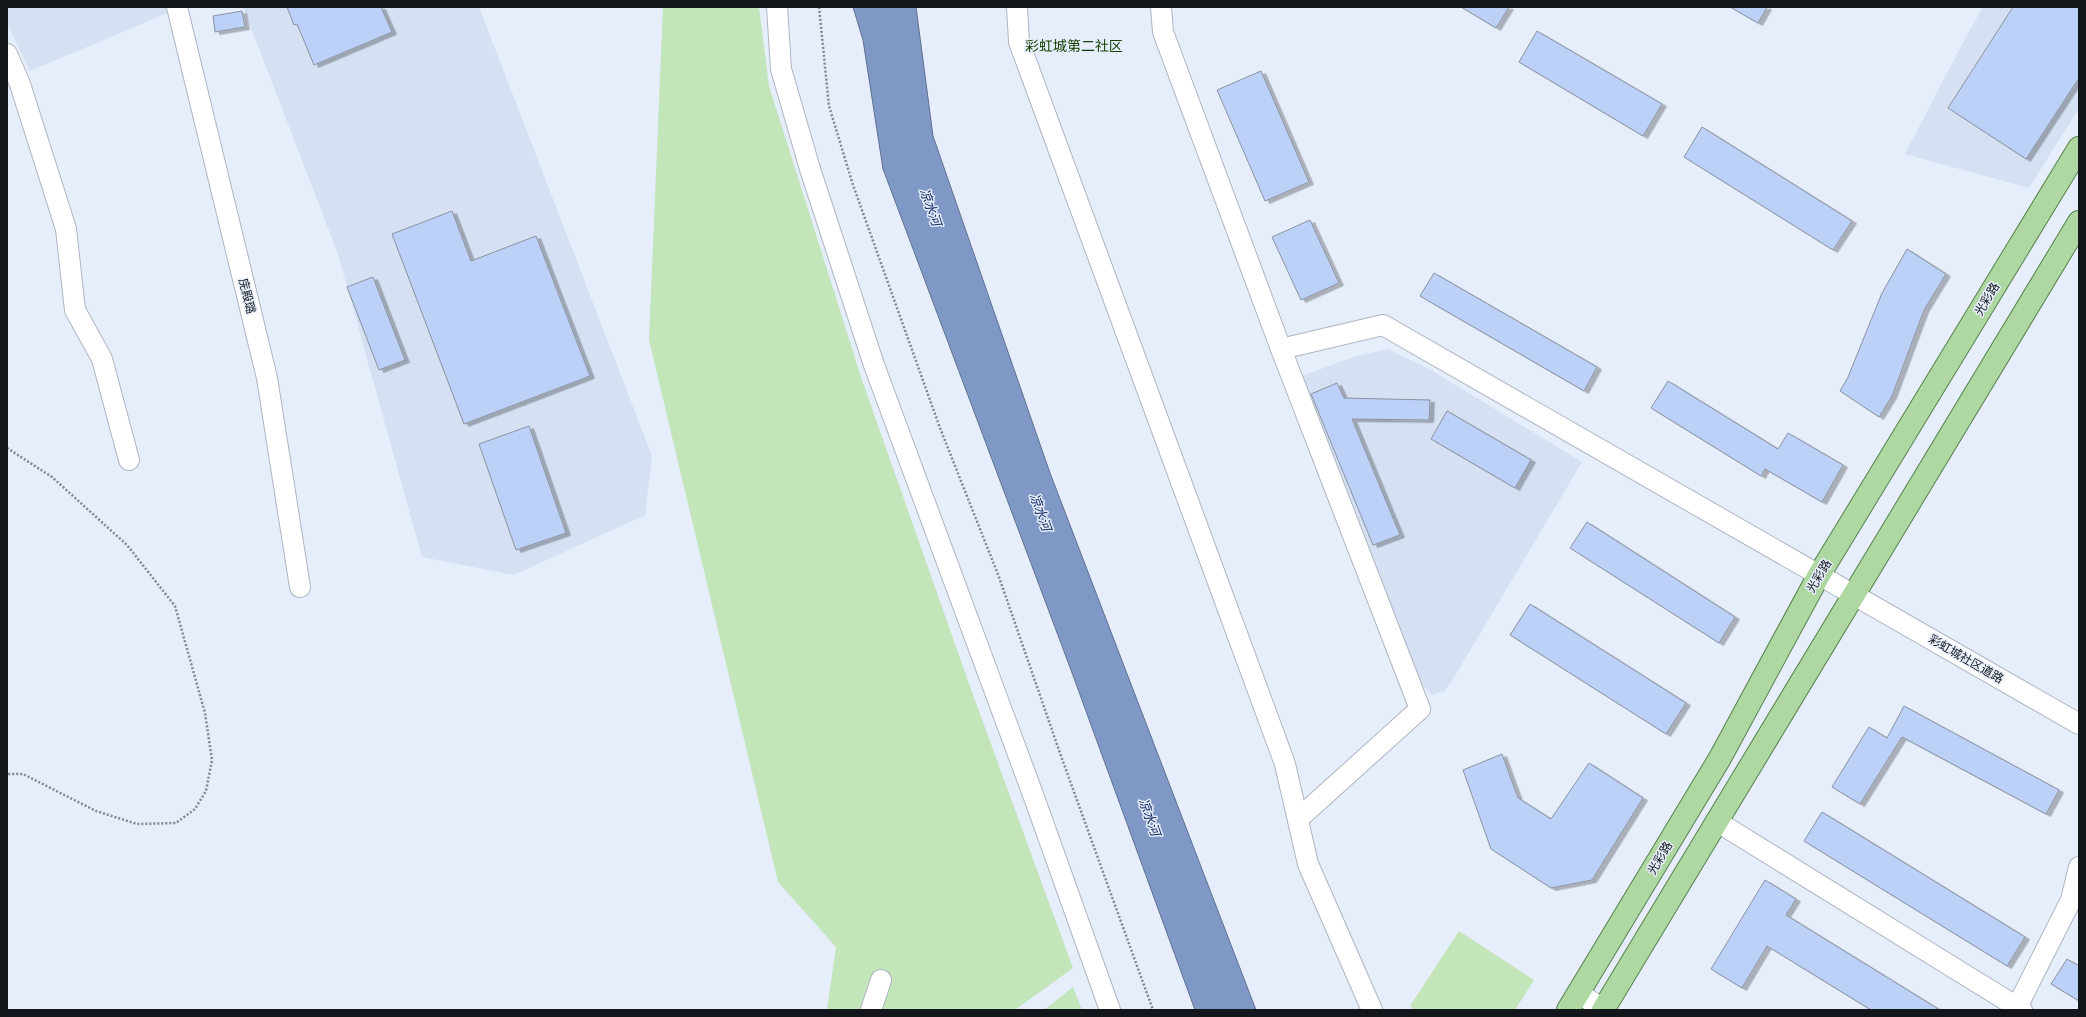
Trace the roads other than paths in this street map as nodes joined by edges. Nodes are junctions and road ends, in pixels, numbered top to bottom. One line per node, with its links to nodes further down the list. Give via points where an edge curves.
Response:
1 (177, 7): 11 (street, 庑殿璐, via 267,378)
2 (777, 7): 21 (street, via 781,69 810,169 869,350)
3 (1017, 7): 14 (street, via 1019,42 1285,764)
4 (1161, 7): 8 (street, via 1163,32)
5 (7, 54): 9 (street, via 20,84 66,229 75,310 102,359)
6 (2079, 148): 10 (main road, 光彩路)
7 (2079, 222): 12 (main road)
8 (1281, 349): 10 (street, 彩虹城社区道路, via 1383,325); 14 (street, via 1420,709)
9 (129, 460)
10 (1819, 575): 12 (street, 彩虹城社区道路); 18 (main road, 光彩路, via 1720,758)
11 (300, 587)
12 (1853, 594): 13 (street, 彩虹城社区道路); 15 (main road)
13 (2079, 724)
14 (1298, 819): 22 (street, via 1308,864)
15 (1716, 821): 19 (street); 23 (main road)
16 (2079, 867): 19 (street, via 2071,900)
17 (881, 980): 20 (street)
18 (1573, 1001): 23 (street)
19 (2020, 1009)
20 (871, 1010)
21 (1110, 1010)
22 (1372, 1010)
23 (1604, 1010)

